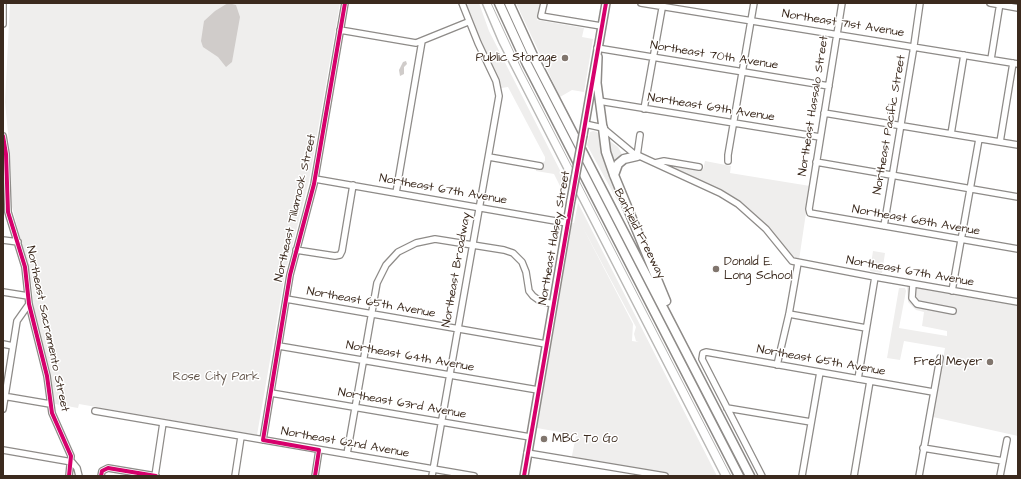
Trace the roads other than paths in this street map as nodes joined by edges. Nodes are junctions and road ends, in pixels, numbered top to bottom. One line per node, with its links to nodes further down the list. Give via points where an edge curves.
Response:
1 (3, 3): 18 (street)
2 (345, 3): 20 (street, Northeast Tillamook Street)
3 (462, 3): 17 (street, Northeast Broadway)
4 (499, 3): 133 (highway, Banfield Freeway, via 527,64)
5 (509, 3): 85 (highway, Banfield Freeway, via 535,60)
6 (544, 3): 19 (street, via 541,16)
7 (606, 3): 19 (main road, Northeast Halsey Street)
8 (641, 3): 14 (street, Northeast 71st Avenue)
9 (754, 3): 16 (street)
10 (842, 3): 21 (street, Northeast Hassalo Street)
11 (920, 3): 23 (street, Northeast Pacific Street)
12 (990, 3): 13 (street)
13 (1000, 4): 15 (street); 27 (street)
14 (663, 5): 16 (street, Northeast 71st Avenue); 26 (street)
15 (1018, 8)
16 (751, 21): 21 (street, Northeast 71st Avenue); 29 (street)
17 (468, 22): 22 (street); 46 (street, Northeast Broadway, via 496,81 498,91)
18 (3, 24)
19 (601, 26): 24 (main road, Northeast Halsey Street)
20 (340, 30): 22 (street, via 416,43); 54 (street, Northeast Tillamook Street)
21 (837, 35): 23 (street, Northeast 71st Avenue); 30 (street, Northeast Hassalo Street)
22 (422, 41): 58 (street)
23 (914, 47): 25 (street, Northeast 71st Avenue); 36 (street, Northeast Pacific Street)
24 (597, 48): 26 (street, Northeast 70th Avenue); 31 (main road); 35 (main road, Northeast Halsey Street)
25 (964, 55): 27 (street, Northeast 71st Avenue); 38 (street)
26 (653, 58): 29 (street, Northeast 70th Avenue); 32 (street)
27 (991, 60): 28 (street, Northeast 71st Avenue)
28 (1016, 64): 43 (street)
29 (741, 72): 30 (street, Northeast 70th Avenue); 34 (street)
30 (829, 86): 33 (street, Northeast Hassalo Street)
31 (599, 101): 32 (street, Northeast 69th Avenue); 37 (main road)
32 (644, 109): 34 (street, Northeast 69th Avenue)
33 (824, 113): 36 (street); 41 (street, Northeast Hassalo Street)
34 (733, 123): 41 (street, Northeast 69th Avenue); 47 (street)
35 (585, 124): 37 (street); 62 (main road, Northeast Halsey Street, bridge)
36 (902, 126): 38 (street); 53 (street, Northeast Pacific Street)
37 (603, 128): 45 (street); 52 (highway, via 606,152)
38 (951, 134): 42 (street)
39 (640, 135): 45 (street)
40 (3, 136): 56 (street, Northeast Sacramento Street, via 6,154)
41 (820, 137): 48 (street, Northeast Hassalo Street)
42 (979, 138): 43 (street); 57 (street)
43 (1000, 142): 44 (street)
44 (1018, 145)
45 (637, 156): 49 (street); 52 (highway, via 624,159 618,164)
46 (489, 157): 50 (street); 60 (street, Northeast Broadway)
47 (728, 161)
48 (816, 162): 53 (street); 61 (street, Northeast Hassalo Street)
49 (655, 163): 51 (street, via 664,161); 70 (street, via 738,204 766,229 787,257)
50 (540, 166)
51 (699, 167)
52 (614, 175): 85 (highway, via 677,325)
53 (893, 176): 57 (street); 63 (street, Northeast Pacific Street)
54 (315, 179): 55 (street, Northeast 67th Avenue); 69 (street, Northeast Tillamook Street)
55 (353, 185): 58 (street, Northeast 67th Avenue); 69 (street, via 340,255)
56 (5, 187): 66 (street, Northeast Sacramento Street, via 8,212)
57 (970, 189): 59 (street); 65 (street)
58 (396, 193): 60 (street, Northeast 67th Avenue)
59 (1018, 197)
60 (480, 208): 62 (street, Northeast 67th Avenue); 67 (street, Northeast Broadway)
61 (810, 213): 63 (street, Northeast 68th Avenue)
62 (567, 223): 79 (main road, Northeast Halsey Street)
63 (884, 226): 65 (street, Northeast 68th Avenue)
64 (3, 240): 66 (street)
65 (961, 240): 68 (street, Northeast 68th Avenue); 73 (street)
66 (18, 242): 75 (street, Northeast Sacramento Street, via 25,267)
67 (473, 244): 79 (street, via 504,250 517,256 525,268 529,290 533,296 540,301); 81 (street, via 434,239 401,250 381,272); 83 (street, Northeast Broadway)
68 (1018, 249)
69 (296, 250): 76 (street, Northeast Tillamook Street)
70 (798, 264): 71 (street, Northeast 67th Avenue); 82 (street)
71 (875, 278): 72 (street, Northeast 67th Avenue); 84 (street)
72 (913, 284): 73 (street, Northeast 67th Avenue); 80 (street, via 912,298 917,304)
73 (952, 291): 77 (street, Northeast 67th Avenue)
74 (3, 292): 75 (street)
75 (28, 296): 78 (street, Northeast Sacramento Street)
76 (286, 299): 81 (street, Northeast 65th Avenue); 89 (street, Northeast Tillamook Street)
77 (1018, 302)
78 (29, 304): 88 (street, via 17,322); 101 (street, Northeast Sacramento Street, via 47,376)
79 (553, 304): 87 (main road, Northeast Halsey Street)
80 (953, 311)
81 (371, 314): 83 (street, Northeast 65th Avenue); 91 (street)
82 (790, 314): 84 (street); 92 (street)
83 (458, 328): 87 (street, Northeast 65th Avenue); 94 (street, Northeast Broadway)
84 (866, 328): 95 (street)
85 (682, 343): 134 (highway, Banfield Freeway)
86 (3, 344): 88 (street)
87 (546, 344): 97 (main road, Northeast Halsey Street)
88 (13, 346): 100 (street)
89 (279, 346): 91 (street, Northeast 64th Avenue); 99 (street, Northeast Tillamook Street)
90 (940, 358): 98 (street)
91 (363, 361): 94 (street, Northeast 64th Avenue); 102 (street)
92 (777, 365): 93 (street, Northeast 65th Avenue); 103 (street, Northeast 65th Avenue, via 706,352 702,354 702,359)
93 (820, 372): 95 (street, Northeast 65th Avenue); 107 (street)
94 (449, 375): 97 (street, Northeast 64th Avenue); 106 (street, Northeast Broadway)
95 (858, 379): 96 (street, Northeast 65th Avenue)
96 (870, 381): 98 (street, Northeast 65th Avenue); 137 (street)
97 (538, 390): 110 (main road, Northeast Halsey Street)
98 (932, 392): 113 (street)
99 (271, 393): 102 (street, Northeast 63rd Avenue); 111 (street, Northeast Tillamook Street)
100 (4, 396): 101 (street); 104 (street)
101 (50, 404): 119 (street, Northeast Sacramento Street, via 53,417 70,450)
102 (355, 408): 106 (street, Northeast 63rd Avenue); 117 (street)
103 (727, 408): 107 (street); 135 (street)
104 (3, 409)
105 (95, 411): 108 (street, Northeast 62nd Avenue)
106 (441, 422): 110 (street, Northeast 63rd Avenue); 120 (street, Northeast Broadway)
107 (811, 422): 136 (street)
108 (163, 423): 109 (street, Northeast 62nd Avenue); 125 (street)
109 (242, 437): 111 (street, Northeast 62nd Avenue); 126 (street)
110 (530, 437): 116 (main road, Northeast Halsey Street)
111 (263, 440): 115 (street, Northeast 62nd Avenue)
112 (1007, 440): 118 (street)
113 (923, 448): 118 (street); 138 (street)
114 (3, 450): 119 (street)
115 (319, 450): 117 (street, Northeast 62nd Avenue); 127 (street)
116 (527, 453): 121 (street); 130 (main road, Northeast Halsey Street)
117 (347, 454): 120 (street, Northeast 62nd Avenue)
118 (1003, 461): 139 (street)
119 (72, 462): 122 (street, Northeast Sacramento Street); 123 (street)
120 (433, 469): 128 (street, Northeast Broadway); 129 (street, Northeast 62nd Avenue)
121 (625, 469): 131 (street); 132 (street)
122 (69, 476)
123 (79, 476)
124 (100, 476): 125 (street, via 103,469 108,468)
125 (155, 476)
126 (235, 476)
127 (315, 476)
128 (432, 476)
129 (474, 476)
130 (524, 476)
131 (624, 476)
132 (665, 476)
133 (739, 476)
134 (750, 476)
135 (762, 476)
136 (802, 476)
137 (854, 476)
138 (918, 476)
139 (1000, 476)

